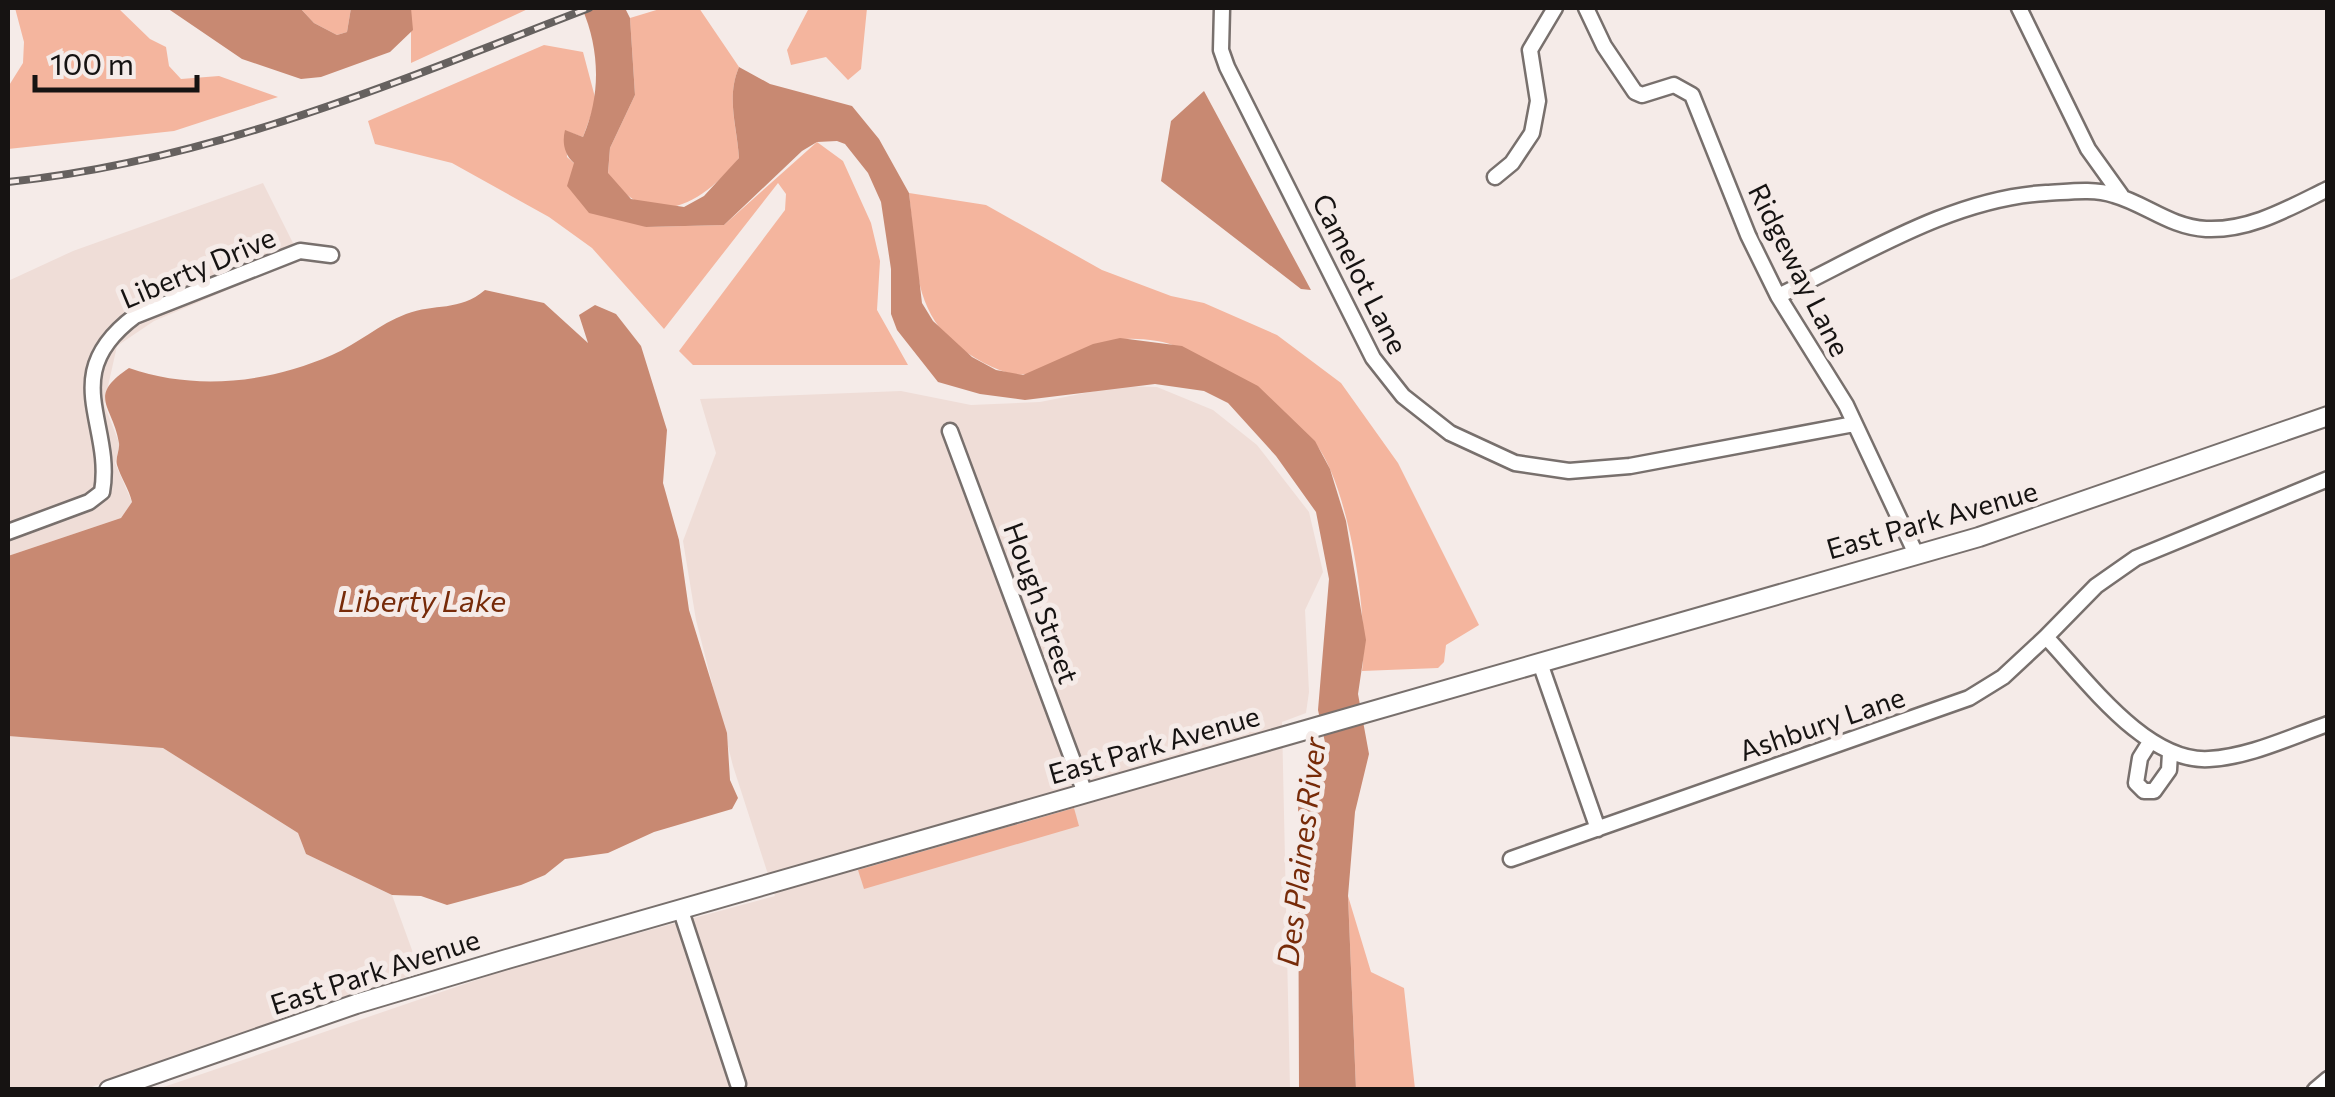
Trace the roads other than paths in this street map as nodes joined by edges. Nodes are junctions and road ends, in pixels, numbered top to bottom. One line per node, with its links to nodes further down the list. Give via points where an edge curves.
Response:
1 (1222, 8): 11 (street, Camelot Lane, via 1227,67 1384,376 1426,418 1483,452 1569,471)
2 (1555, 8): 5 (street, via 1530,50 1538,101 1532,133 1512,164)
3 (1586, 8): 9 (street, Ridgeway Lane, via 1634,92 1674,84 1692,95)
4 (2019, 8): 7 (street, via 2088,149)
5 (1495, 176)
6 (2328, 190): 7 (street, via 2255,223 2208,229 2164,219)
7 (2127, 200): 9 (street, via 2071,192 1995,200)
8 (330, 254): 14 (street, Liberty Drive, via 300,251 122,326 94,372 102,492)
9 (1778, 296): 11 (street, Ridgeway Lane)
10 (2328, 416): 15 (main road, East Park Avenue, via 2076,506)
11 (1854, 424): 15 (street, Ridgeway Lane)
12 (950, 431): 21 (street, Hough Street)
13 (2328, 479): 16 (street, Ashbury Lane, via 2136,558 2096,586)
14 (8, 532)
15 (1916, 554): 17 (main road, East Park Avenue)
16 (2046, 638): 19 (street); 22 (street, Ashbury Lane, via 1969,698)
17 (1540, 663): 21 (main road, East Park Avenue); 22 (street)
18 (2328, 724): 20 (street, via 2226,757)
19 (2150, 742): 20 (street); 20 (street, via 2136,770 2144,792 2162,784)
20 (2170, 753)
21 (1085, 793): 24 (main road, East Park Avenue)
22 (1598, 828): 23 (street, Ashbury Lane)
23 (1511, 858)
24 (680, 911): 26 (street); 27 (main road, East Park Avenue, via 356,1004)
25 (2328, 1079): 28 (street)
26 (738, 1084)
27 (109, 1090)
28 (2315, 1090)

